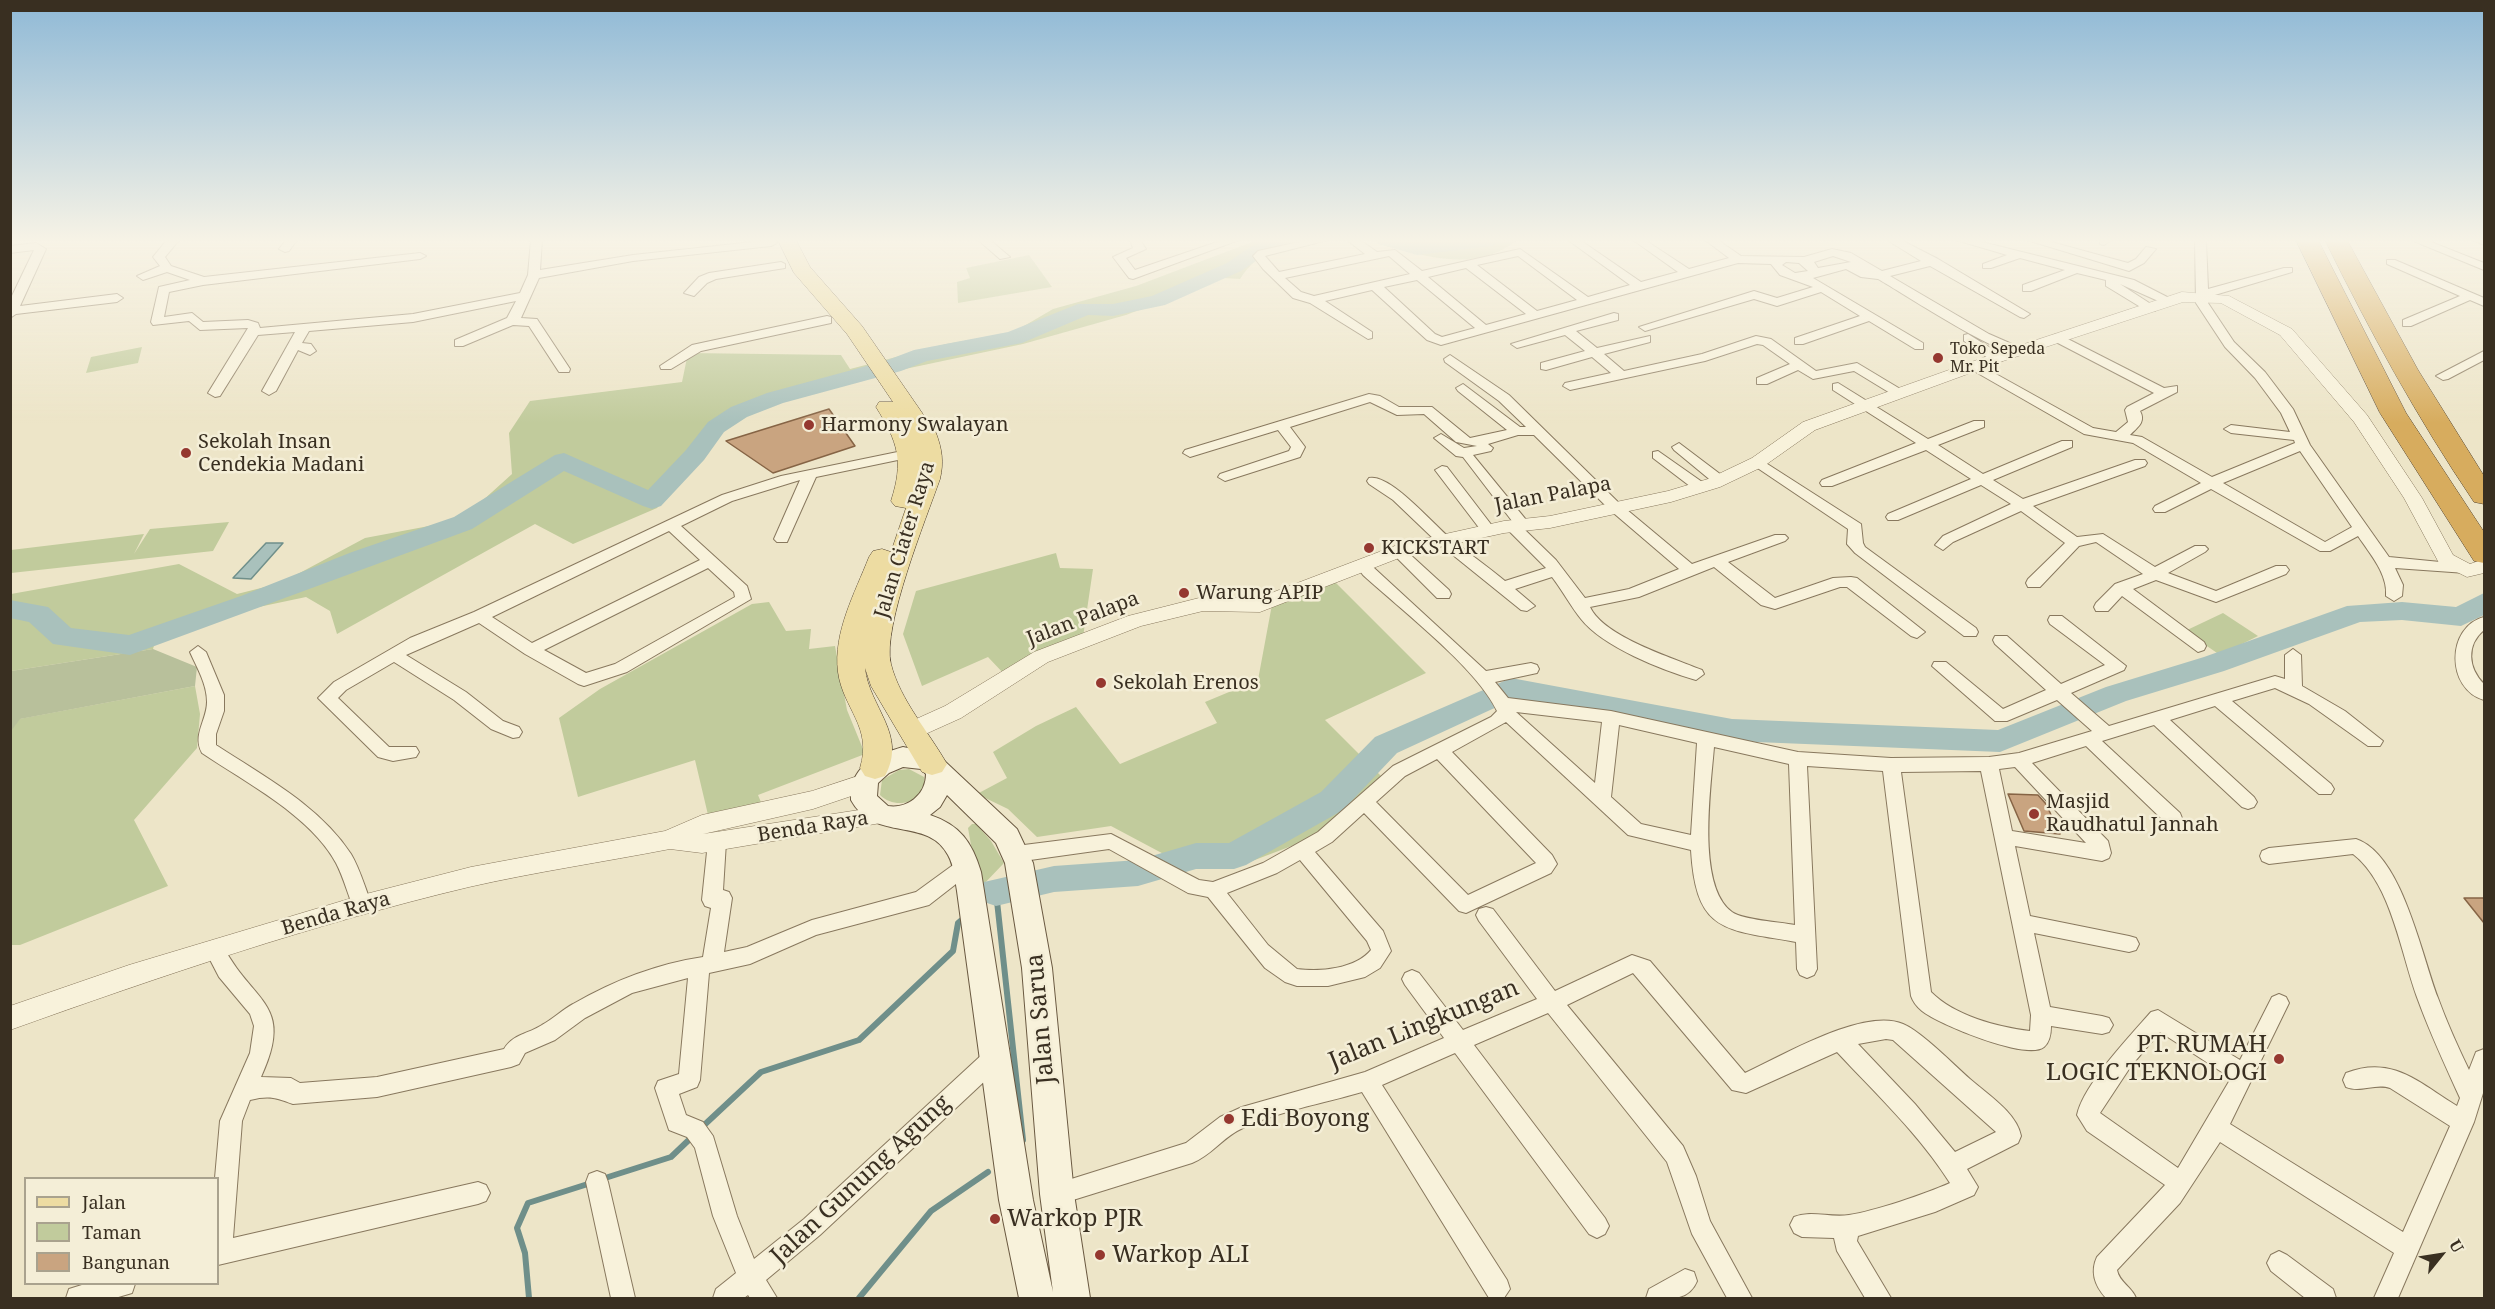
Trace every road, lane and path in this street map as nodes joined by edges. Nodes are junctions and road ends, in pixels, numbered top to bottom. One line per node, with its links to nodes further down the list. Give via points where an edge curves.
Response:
1 (85, 301): 25 (street)
2 (161, 301): 38 (street, via 157,322 192,317 200,326 248,324 254,326)
3 (498, 301): 34 (street, via 413,318)
4 (515, 301): 35 (street)
5 (518, 301): 32 (street)
6 (811, 301): 31 (main road, Jalan Ciater Raya)
7 (830, 301): 59 (main road, Jalan Ciater Raya, via 846,319)
8 (1316, 301): 39 (street)
9 (1392, 301): 36 (street, via 1436,340)
10 (1451, 301): 36 (street)
11 (1517, 301): 27 (street)
12 (1586, 301): 27 (street)
13 (1737, 301): 50 (street)
14 (1847, 301): 29 (street)
15 (1913, 301): 45 (street)
16 (1921, 301): 41 (street)
17 (2002, 301): 28 (street)
18 (2141, 301): 26 (street)
19 (2202, 301): 77 (street, via 2217,327 2288,412)
20 (2230, 301): 112 (street, via 2286,332 2347,400 2394,466 2446,559)
21 (2337, 301): 112 (highway, via 2393,413)
22 (2366, 301): 96 (highway, via 2430,415)
23 (2459, 301): 33 (street)
24 (2169, 302): 26 (street, Jalan Palapa)
25 (12, 308)
26 (2151, 308): 40 (street, Jalan Palapa)
27 (1534, 314): 36 (street)
28 (2024, 314)
29 (1871, 316): 42 (street); 47 (street)
30 (1614, 317): 37 (street)
31 (827, 320): 54 (street, via 697,348); 59 (main road, Jalan Ciater Raya)
32 (511, 321): 35 (street); 58 (street, via 533,322)
33 (2407, 324)
34 (304, 328): 38 (street); 46 (street)
35 (491, 329): 43 (street)
36 (1484, 329)
37 (1567, 330): 44 (street); 50 (street)
38 (254, 332): 67 (street)
39 (1368, 335)
40 (2058, 338): 49 (street, Jalan Palapa); 75 (street, via 2168,391 2132,410 2134,423)
41 (1990, 340): 45 (street); 49 (street)
42 (1799, 341)
43 (459, 343)
44 (1516, 344)
45 (1977, 344): 52 (street)
46 (294, 346): 48 (street); 66 (street)
47 (1919, 346)
48 (310, 351)
49 (2016, 351): 52 (street, Jalan Palapa)
50 (1594, 352): 55 (street); 60 (street)
51 (2484, 355): 61 (street)
52 (1997, 358): 57 (street, Jalan Palapa)
53 (1450, 359): 74 (street, via 1504,398)
54 (666, 366)
55 (1546, 366)
56 (1798, 366): 60 (street, via 1767,342 1756,340 1705,357); 62 (street); 68 (street, via 1821,376 1847,367)
57 (1972, 367): 68 (street, Jalan Palapa); 75 (street, via 2089,431)
58 (564, 369)
59 (873, 371): 81 (main road, Jalan Ciater Raya); 151 (main road, Jalan Ciater Raya, via 925,432 933,462 878,627 877,662 885,686)
60 (1620, 374): 63 (street)
61 (2443, 376)
62 (1762, 381)
63 (1570, 386)
64 (1838, 387): 69 (street)
65 (1463, 388): 73 (street)
66 (269, 391)
67 (215, 393)
68 (1896, 394): 69 (street, Jalan Palapa)
69 (1865, 407): 79 (street); 85 (street, Jalan Palapa, via 1809,426)
70 (1979, 424): 79 (street)
71 (1281, 425): 73 (street, via 1369,398 1397,411 1427,410 1469,442); 82 (street); 89 (street, via 1298,447 1295,454)
72 (2231, 429): 77 (street)
73 (1517, 432): 74 (street)
74 (1541, 433): 76 (street, via 1465,453); 98 (street)
75 (2120, 436): 94 (street, via 2137,441)
76 (1442, 438)
77 (2302, 441): 94 (street); 103 (street)
78 (2067, 444): 92 (street)
79 (1927, 446): 92 (street); 93 (street)
80 (1679, 447): 90 (street)
81 (912, 453): 88 (street); 162 (main road, Jalan Ciater Raya, via 905,495 851,647 852,674 862,705 876,730)
82 (1190, 453)
83 (1658, 455): 95 (street)
84 (1468, 458): 102 (street)
85 (1758, 462): 90 (street, Jalan Palapa); 133 (street, via 1856,527 1855,544 1860,550)
86 (2140, 463): 97 (street)
87 (1442, 470): 104 (street)
88 (809, 476): 101 (street, via 752,488); 106 (street)
89 (1225, 477)
90 (1719, 480): 95 (street, Jalan Palapa)
91 (1374, 481): 107 (street, via 1398,497)
92 (1982, 481): 97 (street); 100 (street)
93 (1827, 483)
94 (2211, 483): 99 (street); 103 (street, via 2325,548)
95 (1700, 487): 98 (street, Jalan Palapa)
96 (2484, 496)
97 (2022, 505): 108 (street); 109 (street, via 1948,539)
98 (1615, 507): 102 (street, Jalan Palapa, via 1550,522); 118 (street)
99 (2160, 509)
100 (1893, 517)
101 (670, 524): 113 (street); 129 (street)
102 (1517, 525): 104 (street, Jalan Palapa); 117 (street)
103 (2361, 528): 115 (street)
104 (1488, 530): 107 (street, Jalan Palapa)
105 (1780, 538): 114 (street)
106 (782, 539)
107 (1443, 540): 111 (street, Jalan Palapa); 122 (street)
108 (2074, 542): 120 (street, via 2098,537); 121 (street)
109 (1943, 545)
110 (2200, 549): 120 (street)
111 (1398, 551): 124 (street); 151 (street, Jalan Palapa, via 1265,604 1184,607 1085,639 1041,657 953,712)
112 (2477, 558): 115 (street)
113 (710, 561): 136 (street); 136 (street, via 741,591 743,599 621,668 584,680)
114 (1716, 561): 118 (street); 132 (street, via 1775,604 1839,582 1851,582)
115 (2384, 562): 125 (street, via 2395,585)
116 (1368, 570): 143 (street)
117 (1556, 570): 122 (street); 126 (street)
118 (1692, 570): 126 (street, via 1633,593)
119 (2281, 570): 120 (street, via 2217,597)
120 (2155, 574): 123 (street)
121 (2034, 583)
122 (1503, 587): 127 (street)
123 (2121, 588): 128 (street); 135 (street)
124 (1443, 594)
125 (2394, 596)
126 (1581, 604): 142 (street, via 1582,612 1594,624 1637,649)
127 (1527, 606)
128 (2102, 607)
129 (480, 616): 136 (street); 138 (street)
130 (2056, 620): 146 (street, via 2118,666)
131 (2484, 622): 145 (street, via 2468,634 2462,651 2469,677)
132 (1917, 632)
133 (1970, 632)
134 (2001, 640): 146 (street)
135 (2198, 646)
136 (531, 650)
137 (198, 652): 179 (street, via 216,696 207,734 208,748 294,806 329,838 345,861)
138 (394, 655): 152 (street); 157 (street, via 340,686 327,699 384,752)
139 (2294, 655): 144 (street)
140 (1940, 666): 146 (street, via 2001,717)
141 (1532, 669): 143 (street)
142 (1696, 674)
143 (1484, 680): 148 (street)
144 (2294, 688): 147 (street, via 2275,682); 155 (street)
145 (2483, 691)
146 (2065, 699): 153 (street)
147 (2219, 700): 150 (street); 164 (street)
148 (1505, 706): 149 (street); 156 (street, via 1497,721); 165 (street)
149 (1611, 717): 154 (street); 165 (street)
150 (2158, 719): 153 (street); 167 (street)
151 (913, 730): 162 (main road); 163 (main road, Jalan Ciater Raya)
152 (513, 732)
153 (2095, 732): 159 (street); 169 (street)
154 (1706, 738): 158 (street); 173 (street)
155 (2374, 741)
156 (1438, 749): 166 (street, via 1399,771); 166 (street, via 1545,860 1544,868 1466,905)
157 (410, 752)
158 (1798, 759): 161 (street); 182 (street)
159 (2019, 760): 160 (street); 170 (street, via 2103,850 2098,855)
160 (1989, 764): 161 (street); 170 (street)
161 (1891, 765): 190 (street, via 1921,996 1935,1008 1968,1024 2027,1041 2039,1039)
162 (873, 766): 163 (main road, via 903,757 923,759); 168 (main road, via 862,792 868,807); 171 (street, Benda Raya, via 823,798 702,824)
163 (935, 768): 168 (main road, via 941,780 935,798 918,811); 176 (main road, Jalan Sarua, via 998,826)
164 (2325, 789)
165 (1602, 800): 173 (street, via 1635,830)
166 (1364, 802): 174 (street, via 1325,837)
167 (2248, 802)
168 (891, 816): 172 (street, Benda Raya); 177 (main road, via 929,824 947,835 963,851)
169 (2174, 818)
170 (2006, 837): 181 (street)
171 (670, 840): 172 (street, Benda Raya); 179 (street, Benda Raya, via 471,877)
172 (717, 842): 185 (street, via 712,900 722,898)
173 (1699, 844): 182 (street, via 1705,887 1724,919)
174 (1302, 850): 178 (street, via 1270,868); 178 (street, via 1376,937 1381,951 1374,964 1325,977 1294,977 1274,965)
175 (2269, 856): 201 (street, via 2356,846 2376,861 2412,944 2427,998)
176 (1017, 859): 178 (street, via 1111,841 1195,887); 208 (main road, Jalan Sarua, via 1037,968)
177 (969, 878): 185 (street, via 922,899 812,928 773,947); 195 (main road)
178 (1214, 890)
179 (362, 905): 184 (street, Benda Raya)
180 (1486, 915): 188 (street)
181 (2023, 923): 183 (street); 190 (street)
182 (1805, 935): 186 (street)
183 (2129, 944)
184 (215, 950): 191 (street, Benda Raya); 200 (street, via 226,972 261,1014 265,1032)
185 (705, 965): 200 (street, via 625,987 548,1033 517,1046 511,1057 377,1087 292,1094 291,1088 262,1087); 217 (street, via 689,1080 666,1088 677,1123 700,1137 725,1216)
186 (1807, 969)
187 (1412, 979): 193 (street)
188 (1552, 1002): 193 (street, Jalan Lingkungan); 194 (street, Jalan Lingkungan, via 1632,964 1643,967 1740,1083); 225 (street, via 1675,1154 1700,1226)
189 (2279, 1003): 197 (street)
190 (2041, 1015): 192 (street)
191 (10, 1018)
192 (2102, 1025)
193 (1457, 1041): 199 (street, Jalan Lingkungan); 210 (street)
194 (1841, 1041): 204 (street, via 1865,1030 1894,1029 2009,1130 2010,1136); 211 (street, via 1931,1140 1966,1187 1935,1201)
195 (994, 1058): 217 (street, Jalan Gunung Agung); 223 (main road, via 1016,1200)
196 (2484, 1059): 201 (street)
197 (2244, 1074): 203 (street); 206 (street, via 2158,1019 2123,1059 2089,1110 2088,1115 2096,1124)
198 (2354, 1080): 202 (street, via 2380,1075 2397,1081)
199 (1367, 1081): 208 (street, Jalan Lingkungan, via 1250,1114 1228,1124 1192,1152); 218 (street)
200 (243, 1092): 213 (street, via 234,1109 228,1139)
201 (2471, 1097): 202 (street)
202 (2463, 1122): 212 (street)
203 (2214, 1126): 206 (street); 212 (street)
204 (1962, 1160)
205 (597, 1182): 221 (street)
206 (2181, 1183): 227 (street, via 2143,1228 2105,1264 2104,1275 2111,1288)
207 (478, 1192): 213 (street)
208 (1057, 1194): 224 (main road, Jalan Sarua)
209 (1802, 1225): 211 (street)
210 (1597, 1226)
211 (1848, 1227): 226 (street, via 1845,1242)
212 (2406, 1247): 229 (street)
213 (219, 1253)
214 (2278, 1263): 228 (street)
215 (1685, 1281): 219 (street)
216 (120, 1285): 220 (street)
217 (758, 1289): 222 (street, Jalan Gunung Agung)
218 (1498, 1289)
219 (1660, 1298)
220 (78, 1299)
221 (623, 1299)
222 (725, 1299)
223 (1037, 1299)
224 (1072, 1299)
225 (1740, 1299)
226 (1879, 1299)
227 (2124, 1299)
228 (2324, 1299)
229 (2386, 1299)

